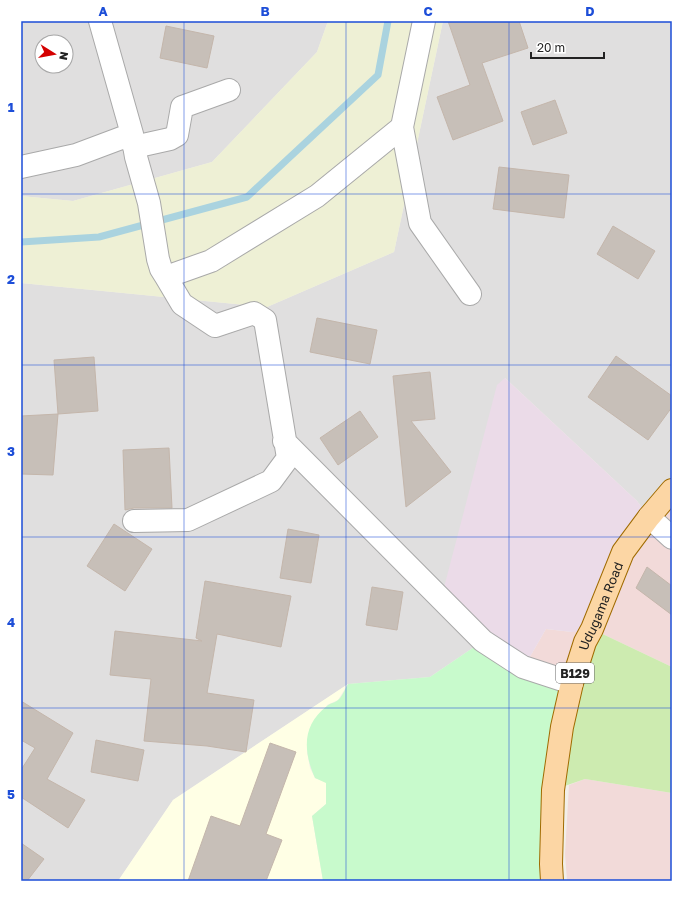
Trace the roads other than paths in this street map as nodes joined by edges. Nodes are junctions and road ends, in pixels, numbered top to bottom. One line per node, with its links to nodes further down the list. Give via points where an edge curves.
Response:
1 (100, 21): 5 (street)
2 (424, 21): 4 (street)
3 (229, 90): 5 (street, via 182,107 178,135 170,139)
4 (402, 128): 7 (street, via 317,196 211,261); 8 (street, via 420,223)
5 (133, 140): 6 (street); 7 (street)
6 (21, 167)
7 (163, 273): 9 (street, via 182,304 215,326 254,313 265,320)
8 (470, 294)
9 (284, 441): 12 (street, via 288,458 271,481 188,520); 14 (street, via 483,641 523,667)
10 (672, 490): 11 (main road, Udugama Road / B129)
11 (649, 517): 13 (street); 14 (main road, Udugama Road / B129, via 623,552 585,642)
12 (134, 521)
13 (672, 538)
14 (572, 683): 15 (main road, Udugama Road / B129, via 553,790)
15 (552, 881)

